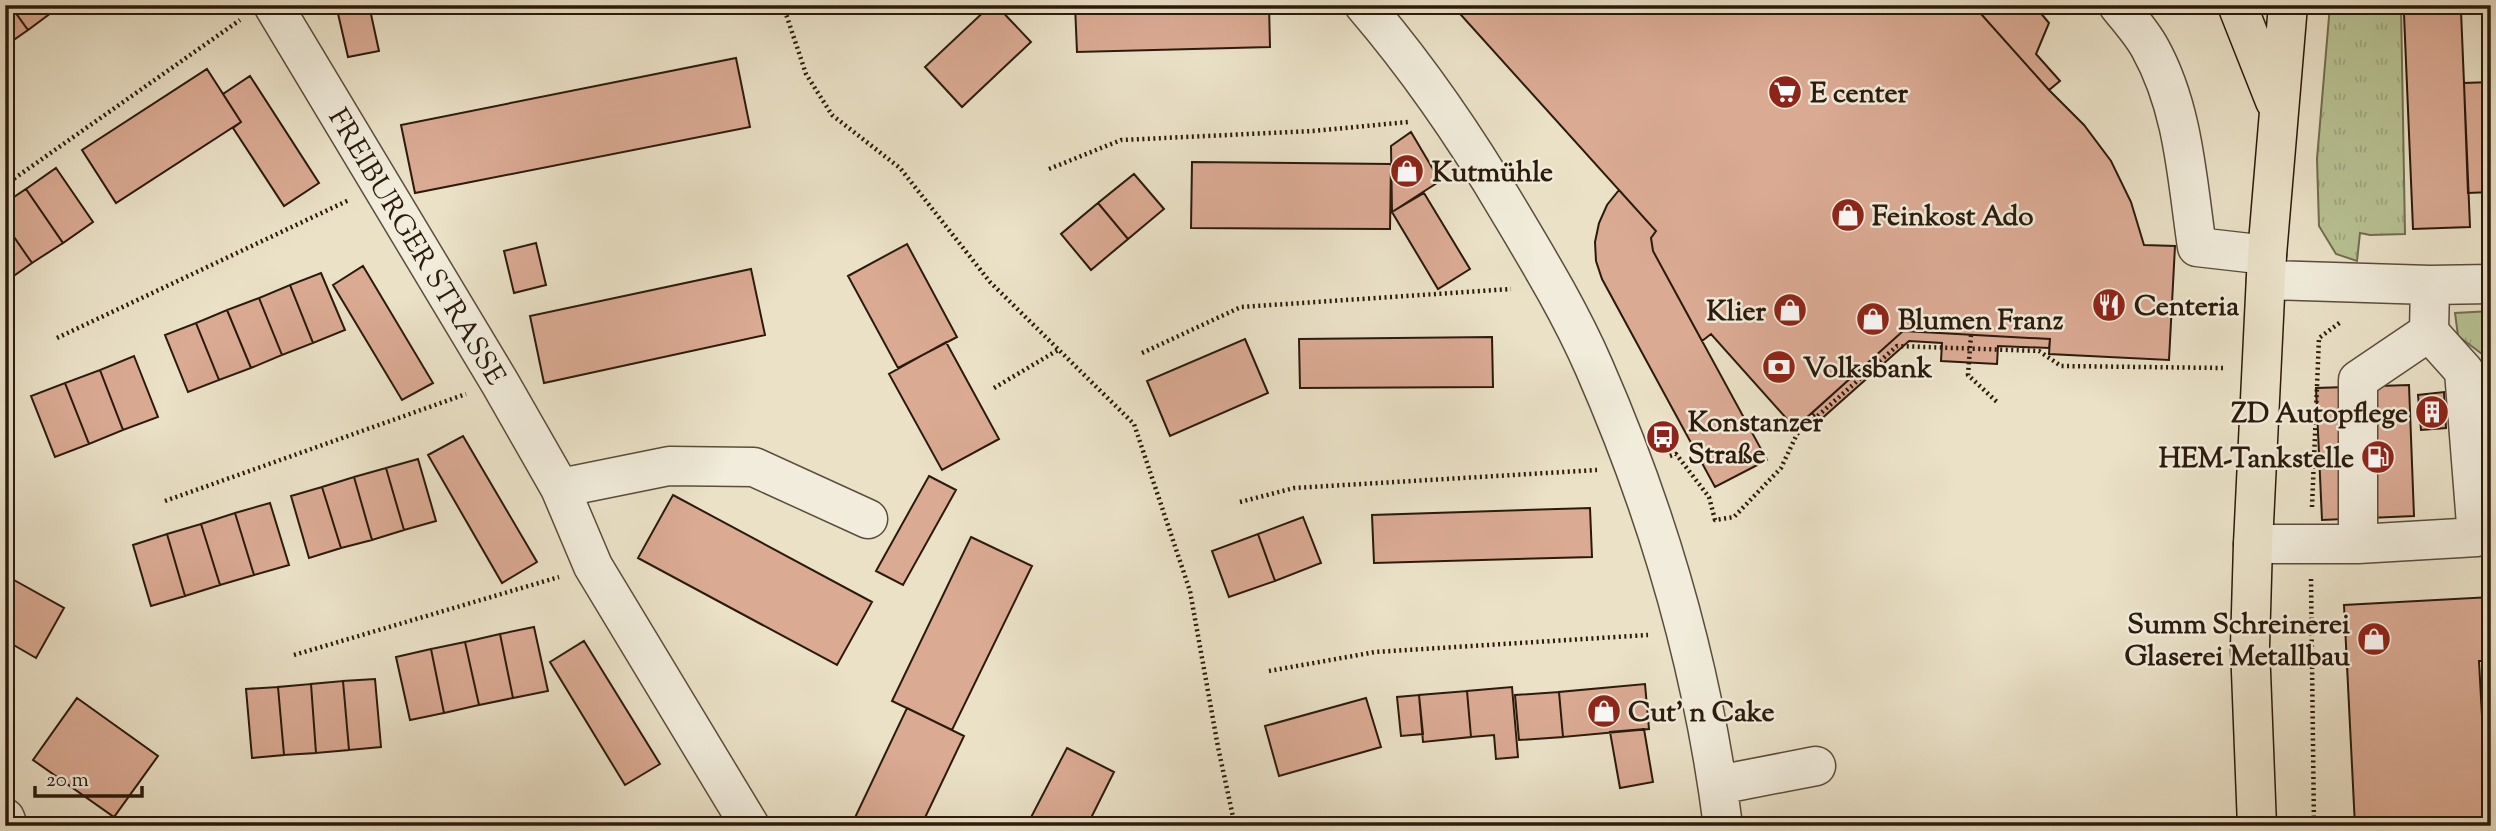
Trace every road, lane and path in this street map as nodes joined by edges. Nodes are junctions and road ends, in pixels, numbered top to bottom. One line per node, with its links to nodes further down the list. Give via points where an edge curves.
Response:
1 (783, 5): 20 (path, via 806,74 832,115 900,168 990,282)
2 (1364, 5): 8 (street)
3 (2118, 5): 12 (street, via 2150,48 2169,88 2181,135 2197,247)
4 (2236, 5): 7 (main road)
5 (2288, 5): 7 (main road)
6 (262, 9): 10 (street, FREIBURGER STRASSE); 11 (path)
7 (2278, 110): 12 (main road)
8 (1451, 119): 9 (path, via 1121,140); 15 (street)
9 (1049, 169)
10 (382, 184): 18 (path); 23 (street, FREIBURGER STRASSE)
11 (5, 185)
12 (2267, 267): 14 (street); 31 (main road)
13 (2491, 284): 14 (street)
14 (2430, 285): 16 (street)
15 (1554, 286): 21 (path, via 1241,307); 26 (street)
16 (2429, 332): 32 (street, via 2358,380); 32 (street, via 2464,371 2477,537)
17 (1971, 335): 19 (path)
18 (57, 338)
19 (1970, 348): 22 (path, via 2039,351 2061,366); 25 (path, via 1968,375); 26 (path, via 1897,345 1797,434 1781,468 1734,517 1715,520 1709,496 1676,454)
20 (1058, 350): 24 (path); 42 (path, via 1135,424 1190,591)
21 (1142, 353)
22 (2223, 368)
23 (500, 383): 27 (street, FREIBURGER STRASSE); 28 (path)
24 (994, 388)
25 (1997, 402)
26 (1635, 468): 29 (path, via 1294,488); 34 (street)
27 (560, 488): 30 (street, via 669,466 754,467); 33 (street, FREIBURGER STRASSE)
28 (165, 501)
29 (1240, 502)
30 (868, 519)
31 (2253, 544): 32 (street); 44 (main road, via 2250,646)
32 (2358, 544)
33 (593, 566): 35 (path); 41 (street, FREIBURGER STRASSE)
34 (1687, 632): 36 (path, via 1375,652); 38 (street)
35 (294, 655)
36 (1269, 671)
37 (1816, 766): 38 (street)
38 (1718, 785): 43 (street)
39 (5, 818): 40 (street)
40 (8, 826)
41 (750, 826)
42 (1235, 826)
43 (1723, 826)
44 (2257, 826)

